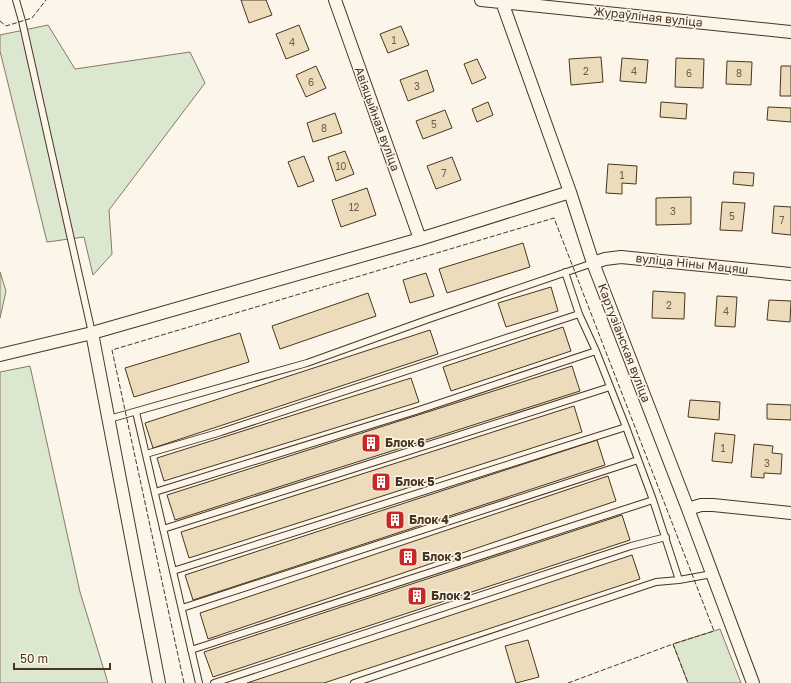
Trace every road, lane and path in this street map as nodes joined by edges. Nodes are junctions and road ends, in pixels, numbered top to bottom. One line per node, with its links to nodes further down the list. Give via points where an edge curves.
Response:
1 (16, 0): 12 (lane)
2 (335, 0): 7 (street, Авіяцыйная вуліца)
3 (481, 0): 4 (street, Жураўліная вуліца)
4 (502, 2): 5 (street, Жураўліная вуліца); 6 (street, Картузіанская вуліца)
5 (791, 32)
6 (570, 192): 7 (street); 8 (street, Картузіанская вуліца)
7 (420, 239): 12 (street)
8 (593, 262): 9 (lane); 10 (street, вуліца Ніны Мацяш, via 621,257); 23 (street, Картузіанская вуліца)
9 (565, 272): 11 (lane); 16 (lane, via 307,363)
10 (791, 274)
11 (580, 314): 13 (lane); 19 (lane, via 222,432)
12 (92, 333): 14 (street); 17 (street)
13 (596, 351): 15 (lane); 21 (lane, via 416,411)
14 (0, 355)
15 (610, 387): 18 (lane); 25 (lane)
16 (136, 412): 17 (lane); 19 (lane)
17 (109, 419): 32 (street)
18 (626, 427): 20 (lane); 27 (lane)
19 (146, 454): 21 (lane)
20 (638, 460): 22 (lane); 30 (lane)
21 (155, 492): 25 (lane)
22 (653, 500): 26 (lane); 31 (lane)
23 (688, 509): 24 (street, via 713,505); 28 (street, Картузіанская вуліца)
24 (791, 513)
25 (163, 530): 27 (lane)
26 (666, 537): 29 (lane); 34 (lane)
27 (173, 571): 30 (lane)
28 (712, 574): 29 (lane); 36 (street, Картузіанская вуліца)
29 (679, 580): 35 (lane, via 656,582)
30 (182, 608): 31 (lane)
31 (191, 650): 33 (lane)
32 (159, 683)
33 (199, 683)
34 (214, 683)
35 (354, 683)
36 (753, 683)

